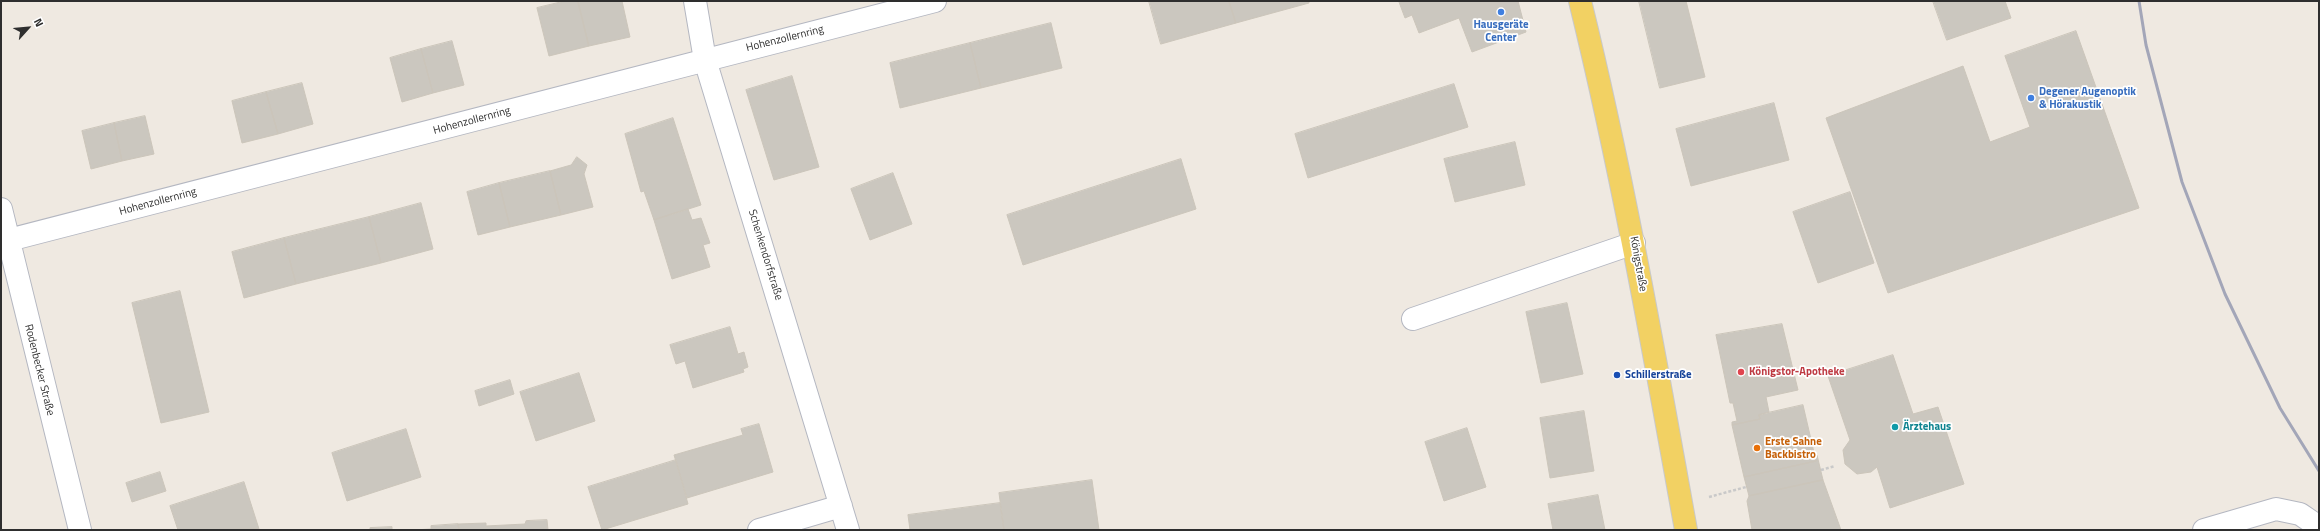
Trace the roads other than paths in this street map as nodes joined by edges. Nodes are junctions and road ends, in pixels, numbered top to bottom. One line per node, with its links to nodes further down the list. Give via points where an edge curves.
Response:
1 (695, 1): 4 (street, Schenkendorfstraße)
2 (935, 1): 4 (street, Hohenzollernring)
3 (1580, 1): 7 (main road, Königstraße, via 1610,123)
4 (705, 60): 6 (street, Hohenzollernring); 9 (street, Schenkendorfstraße)
5 (1, 209): 6 (street, Rodenbecker Straße)
6 (5, 241): 11 (street, Rodenbecker Straße)
7 (1634, 242): 8 (street); 14 (main road, Königstraße)
8 (1413, 319)
9 (841, 506): 12 (street); 13 (street, Schenkendorfstraße)
10 (2319, 527): 15 (street, via 2300,514 2276,509)
11 (80, 530)
12 (759, 530)
13 (848, 530)
14 (1686, 530)
15 (2204, 530)

